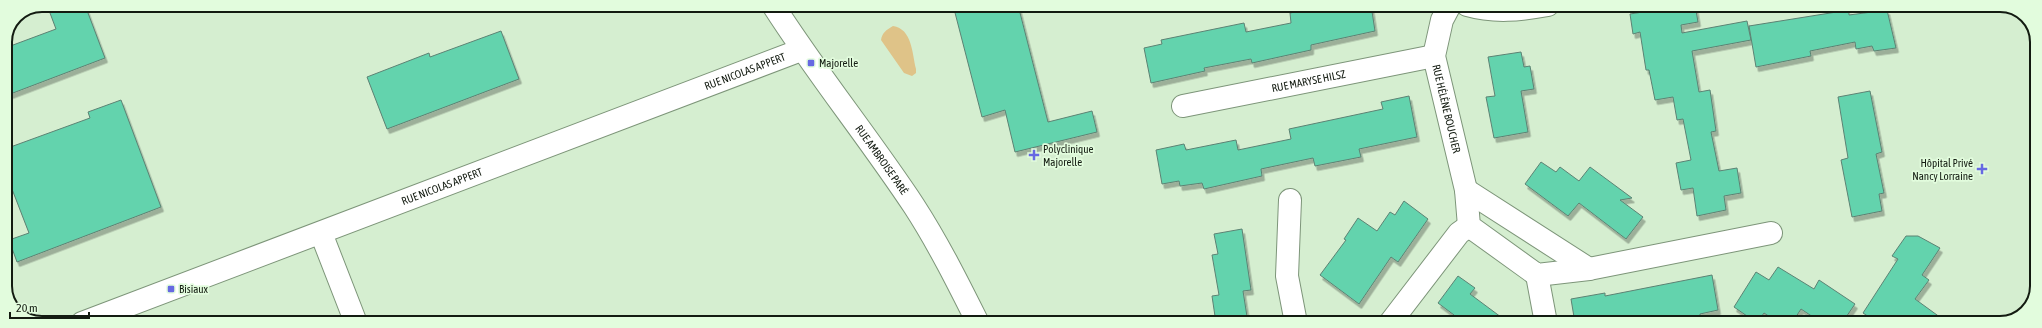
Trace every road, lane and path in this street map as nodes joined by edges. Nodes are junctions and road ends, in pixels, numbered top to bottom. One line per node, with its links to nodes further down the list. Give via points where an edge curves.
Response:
1 (777, 12): 3 (street, RUE AMBROISE PARÉ)
2 (1446, 12): 4 (street, RUE HÉLÈNE BOUCHER)
3 (801, 50): 9 (street, RUE NICOLAS APPERT); 15 (street, RUE AMBROISE PARÉ, via 914,206 948,263)
4 (1434, 56): 5 (street, RUE MARYSE HILSZ); 6 (street, RUE HÉLÈNE BOUCHER)
5 (1183, 106)
6 (1466, 190): 8 (street, RUE HÉLÈNE BOUCHER); 11 (street)
7 (1290, 200): 16 (street, via 1287,276)
8 (1469, 226): 12 (street); 17 (street, via 1459,233)
9 (321, 233): 13 (street, RUE NICOLAS APPERT); 14 (street)
10 (1771, 233): 11 (street)
11 (1589, 269): 12 (street)
12 (1537, 275): 18 (street)
13 (101, 316)
14 (353, 316)
15 (974, 316)
16 (1295, 316)
17 (1395, 316)
18 (1545, 316)

